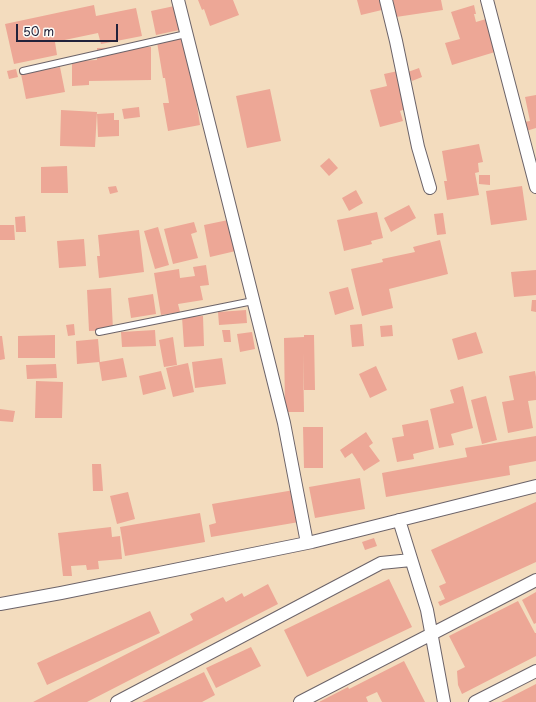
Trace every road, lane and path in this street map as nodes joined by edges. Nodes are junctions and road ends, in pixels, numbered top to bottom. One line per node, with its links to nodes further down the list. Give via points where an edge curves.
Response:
1 (178, 0): 4 (street)
2 (386, 0): 7 (street, via 418,147)
3 (487, 0): 6 (street)
4 (186, 34): 5 (lane); 8 (street)
5 (23, 71)
6 (536, 187)
7 (430, 188)
8 (253, 300): 9 (lane); 12 (street, via 284,423)
9 (99, 332)
10 (536, 486): 11 (street)
11 (399, 520): 12 (street); 13 (street)
12 (307, 543): 15 (street)
13 (411, 560): 16 (street); 18 (street, via 381,563)
14 (536, 580): 16 (street)
15 (0, 604)
16 (432, 634): 19 (street); 20 (street)
17 (536, 671): 21 (street)
18 (117, 702)
19 (300, 702)
20 (444, 702)
21 (475, 702)

